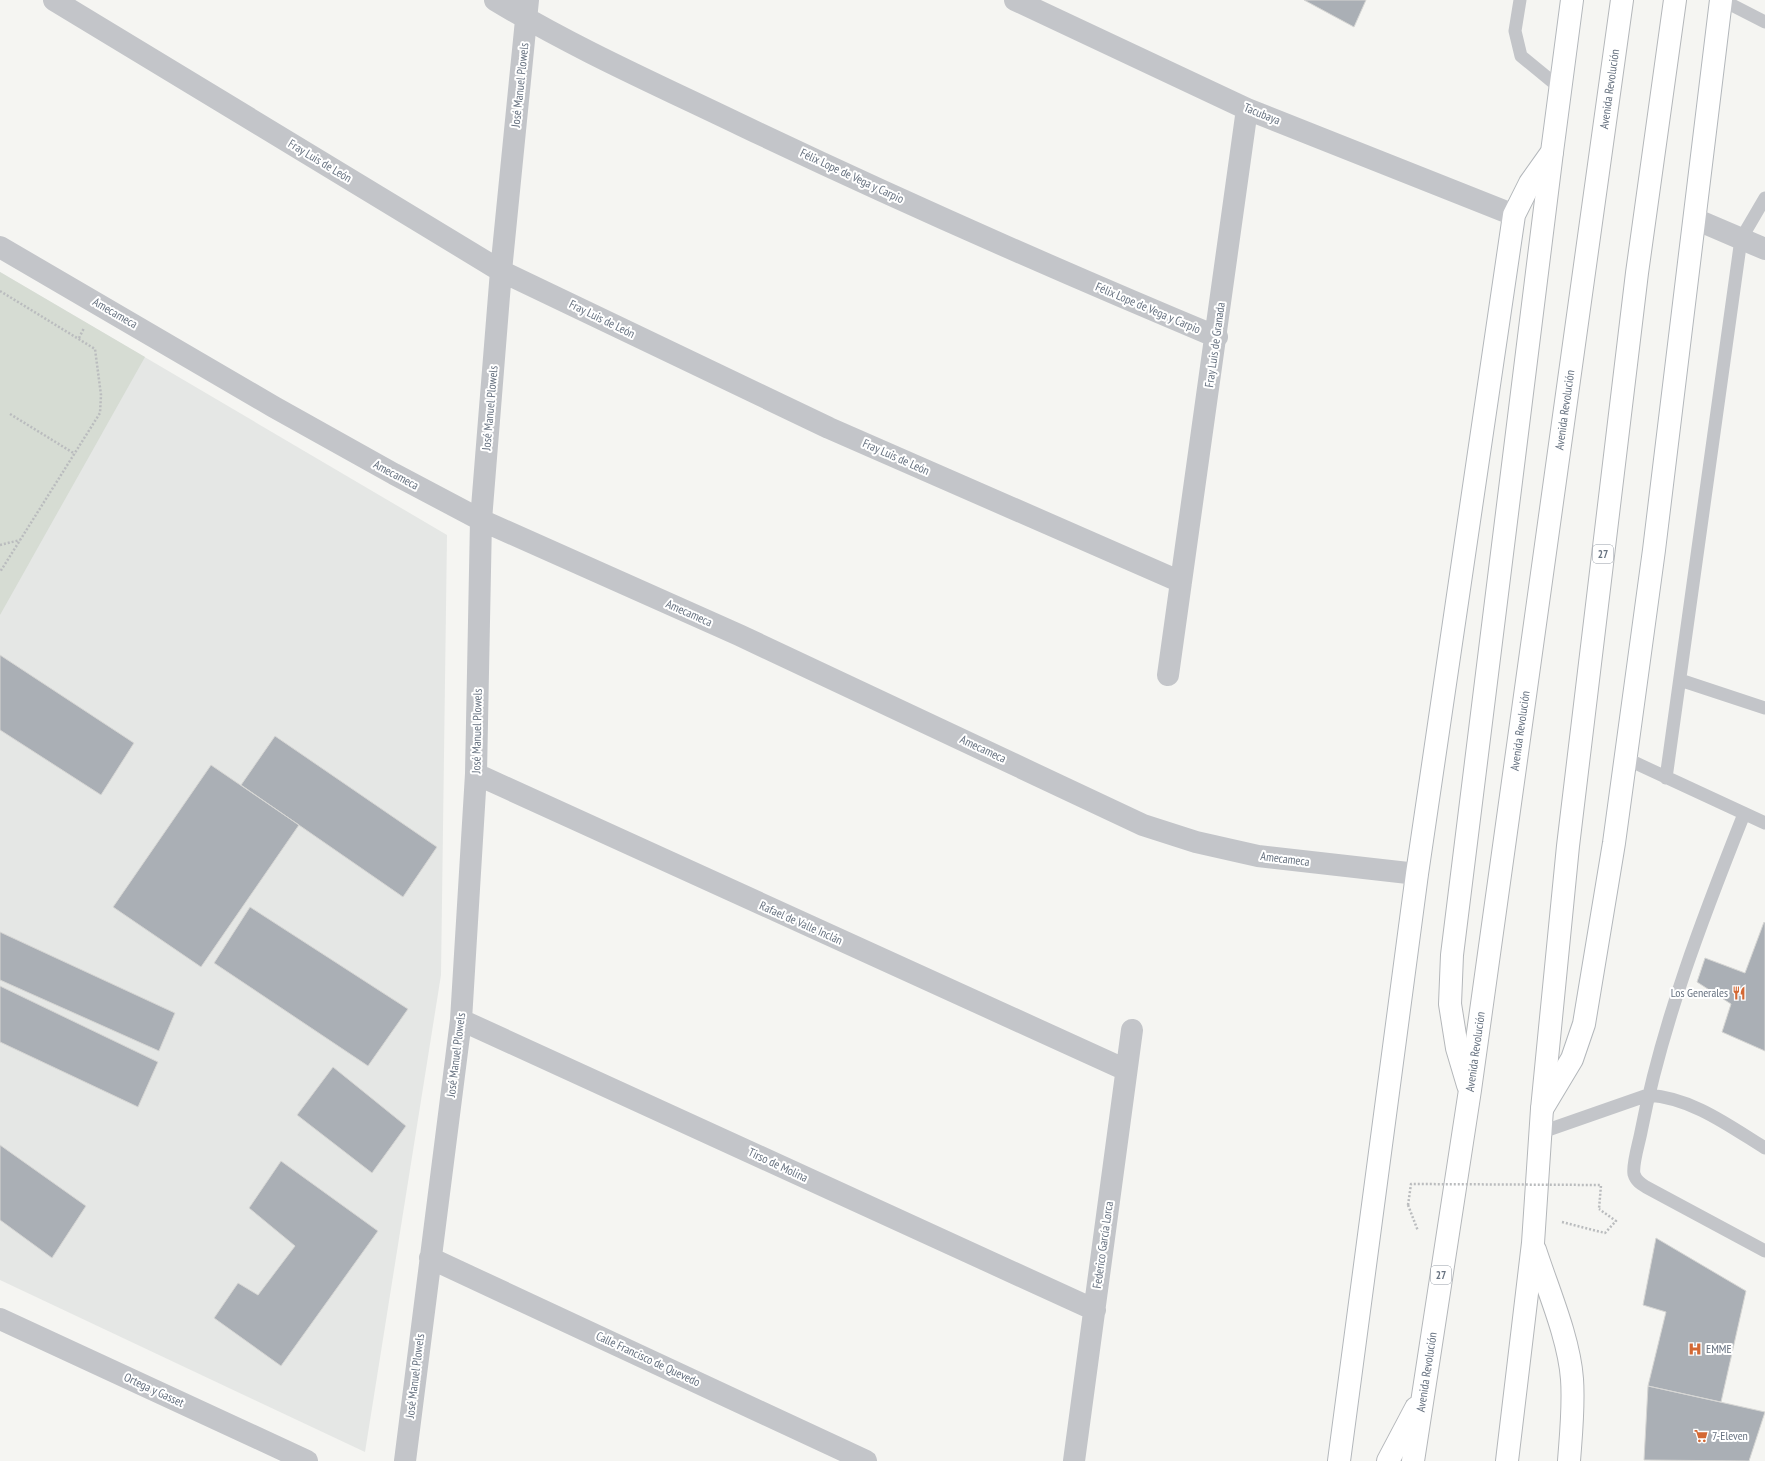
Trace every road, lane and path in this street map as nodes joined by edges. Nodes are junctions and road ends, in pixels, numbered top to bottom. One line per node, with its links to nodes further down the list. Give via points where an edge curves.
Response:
1 (54, 0): 20 (street, Fray Luis de León)
2 (495, 0): 9 (street, Félix Lope de Vega y Carpio)
3 (1015, 0): 12 (street, Tacubaya)
4 (1520, 0): 11 (lane, via 1514,31 1521,56)
5 (1572, 0): 11 (main road)
6 (1622, 0): 42 (main road, Avenida Revolución / 27)
7 (1675, 0): 44 (main road, 27, via 1637,273 1568,846)
8 (1722, 0): 10 (lane); 16 (main road)
9 (527, 10): 20 (street, José Manuel Plowels); 22 (street, Félix Lope de Vega y Carpio, via 610,62 797,151 1060,271)
10 (1765, 22)
11 (1560, 88): 13 (main road)
12 (1247, 109): 15 (street, Tacubaya); 22 (street, Fray Luis de Granada)
13 (1552, 152): 15 (main road, via 1530,183); 42 (main road, via 1452,955 1450,1004 1457,1048)
14 (1765, 198): 17 (lane)
15 (1514, 215): 38 (main road)
16 (1695, 219): 17 (street); 33 (main road)
17 (1741, 239): 19 (street); 31 (lane)
18 (0, 247): 25 (street, Amecameca, via 274,407)
19 (1765, 249)
20 (501, 271): 25 (street, José Manuel Plowels); 29 (street, Fray Luis de León, via 829,428)
21 (0, 291): 24 (path, via 95,349 101,395 100,413)
22 (1217, 337): 29 (street, Fray Luis de Granada)
23 (10, 414): 24 (path)
24 (75, 454): 26 (path)
25 (481, 520): 34 (street, José Manuel Plowels); 38 (street, Amecameca, via 739,635 1143,824 1196,842 1258,856)
26 (20, 540): 27 (path); 28 (path)
27 (0, 545)
28 (0, 572)
29 (1181, 582): 30 (street, Fray Luis de Granada)
30 (1168, 675)
31 (1680, 680): 32 (lane); 35 (lane)
32 (1765, 708)
33 (1627, 760): 35 (lane); 44 (main road, via 1584,1024 1572,1059)
34 (476, 774): 39 (street, José Manuel Plowels); 41 (street, Rafael de Valle Inclán)
35 (1666, 778): 36 (lane)
36 (1744, 814): 37 (lane); 43 (lane, via 1678,989)
37 (1765, 823)
38 (1417, 874): 59 (main road)
39 (461, 1020): 51 (street, José Manuel Plowels); 52 (street, Tirso de Molina)
40 (1132, 1030): 41 (street, Federico García Lorca)
41 (1126, 1070): 52 (street, Federico García Lorca)
42 (1470, 1090): 54 (main road, Avenida Revolución / 27)
43 (1648, 1095): 45 (lane); 46 (lane, via 1685,1102); 50 (lane, via 1634,1169 1638,1182)
44 (1542, 1109): 45 (main road, 27)
45 (1542, 1132): 48 (main road, 27)
46 (1765, 1148)
47 (1408, 1205): 48 (path, bridge, via 1411,1184 1602,1185 1599,1209 1616,1221 1605,1233)
48 (1535, 1216): 49 (main road, 27)
49 (1533, 1243): 62 (main road, 27); 63 (main road, via 1567,1348 1572,1378)
50 (1765, 1251)
51 (430, 1258): 56 (street, José Manuel Plowels); 57 (street, Calle Francisco de Quevedo)
52 (1095, 1310): 58 (street, Federico García Lorca)
53 (0, 1319): 55 (street, Ortega y Gasset)
54 (1423, 1397): 60 (main road); 61 (main road, Avenida Revolución / 27)
55 (307, 1461)
56 (405, 1461)
57 (866, 1461)
58 (1074, 1461)
59 (1339, 1461)
60 (1388, 1461)
61 (1414, 1461)
62 (1507, 1461)
63 (1569, 1461)

